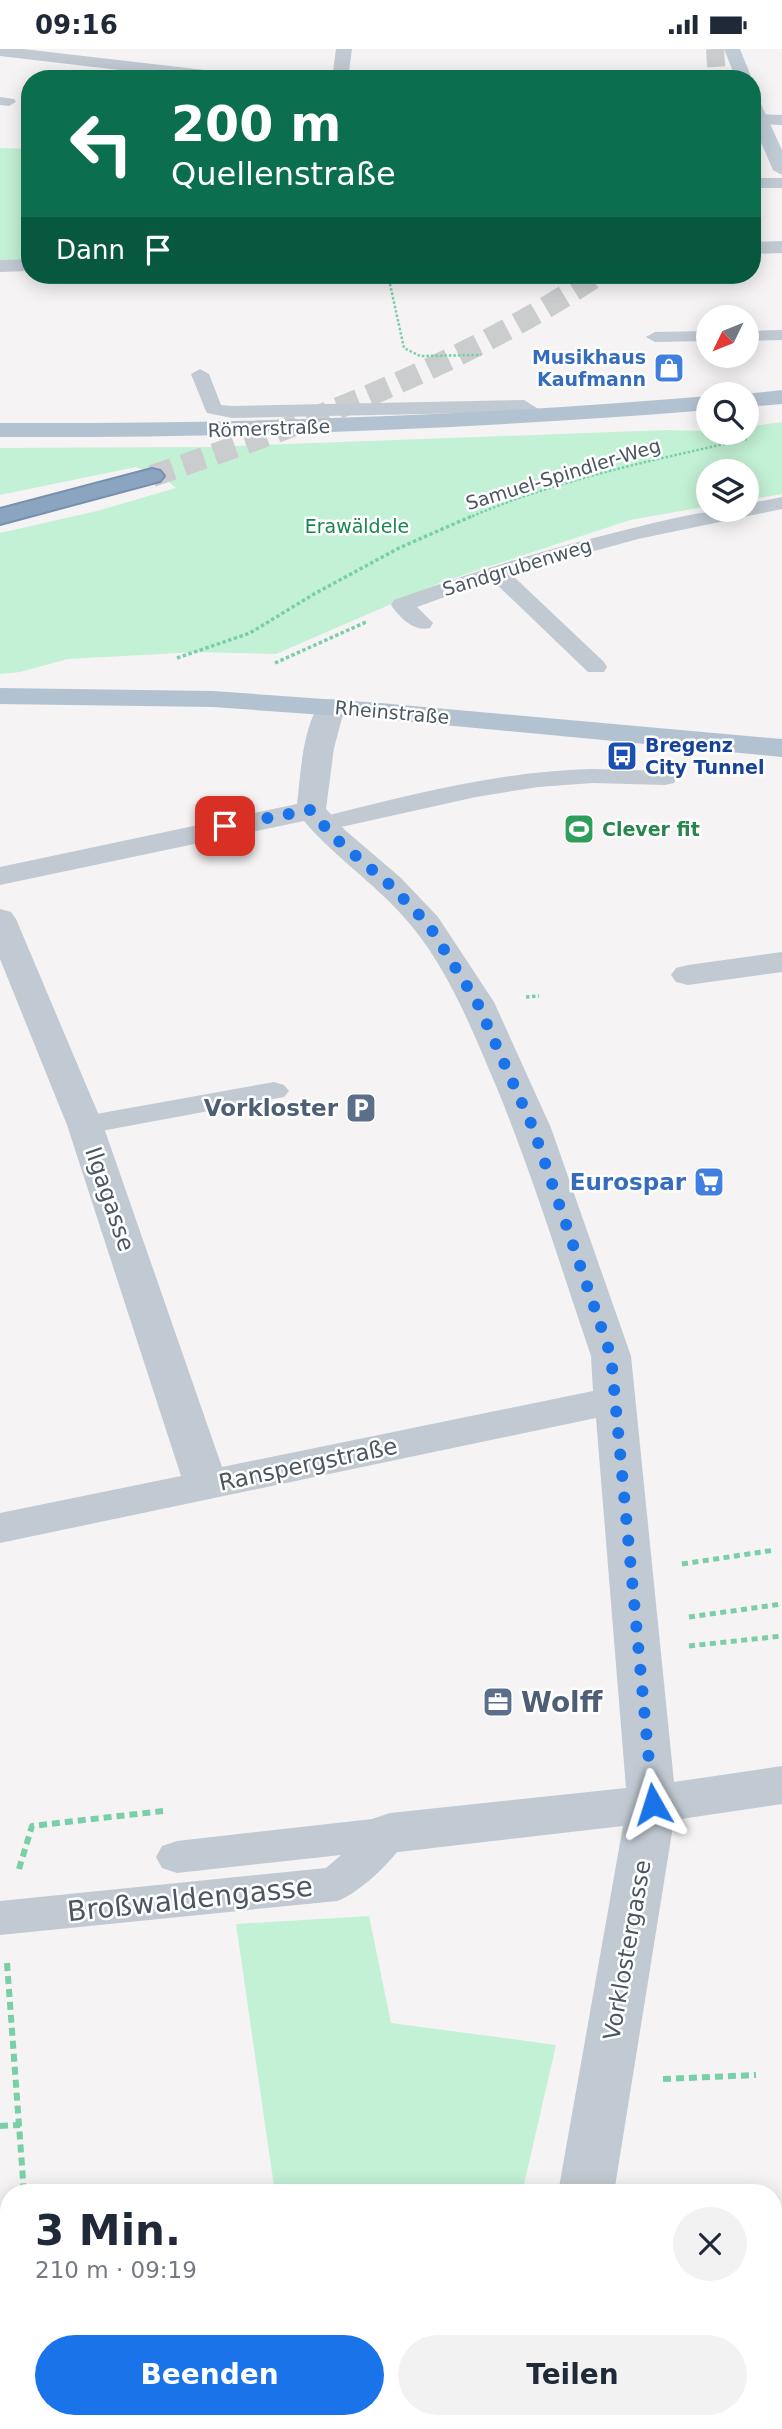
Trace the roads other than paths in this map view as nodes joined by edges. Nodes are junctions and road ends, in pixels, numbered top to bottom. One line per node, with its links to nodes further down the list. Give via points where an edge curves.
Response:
1 (344, 49): 5 (street)
2 (732, 49): 6 (main road)
3 (0, 51): 4 (street)
4 (162, 70)
5 (341, 70)
6 (740, 70)
7 (761, 119): 8 (street)
8 (782, 120)
9 (761, 129): 10 (main road)
10 (782, 170)
11 (761, 183): 12 (street)
12 (782, 183)
13 (782, 247): 14 (street)
14 (761, 248)
15 (21, 265): 16 (street)
16 (0, 266)
17 (782, 335): 19 (lane)
18 (696, 336): 20 (lane)
19 (760, 336)
20 (655, 337)
21 (200, 374): 25 (lane, Römerstraße, via 214,409 232,412 524,407)
22 (782, 397): 23 (main road)
23 (759, 399)
24 (696, 404): 25 (main road, Römerstraße)
25 (538, 415): 26 (main road, Römerstraße, via 269,429)
26 (0, 430)
27 (152, 476): 29 (highway)
28 (782, 503): 30 (lane, Sandgrubenweg, via 635,532)
29 (0, 517)
30 (496, 572): 31 (lane, Sandgrubenweg, via 402,605); 32 (lane)
31 (422, 623)
32 (596, 667)
33 (0, 696): 34 (main road, Rheinstraße, via 213,699)
34 (331, 707): 35 (main road, Rheinstraße); 37 (street, via 318,748)
35 (782, 748)
36 (665, 778): 37 (lane, via 569,777 432,798 367,816)
37 (317, 817): 38 (street); 44 (street, Vorklostergasse, via 428,924 477,1002 533,1128 611,1356)
38 (0, 876)
39 (0, 919): 43 (street, Ilgagasse)
40 (782, 962): 41 (street)
41 (688, 975)
42 (274, 1091): 43 (lane)
43 (85, 1125): 45 (street, Ilgagasse)
44 (616, 1400): 45 (street, Ranspergstraße); 48 (street, Vorklostergasse)
45 (206, 1485): 46 (street, Ranspergstraße)
46 (0, 1528)
47 (782, 1785): 48 (street)
48 (653, 1804): 49 (street); 52 (street, Vorklostergasse)
49 (390, 1833): 50 (lane); 51 (lane, Broßwaldengasse, via 337,1884)
50 (177, 1857)
51 (2, 1918)
52 (588, 2184)

